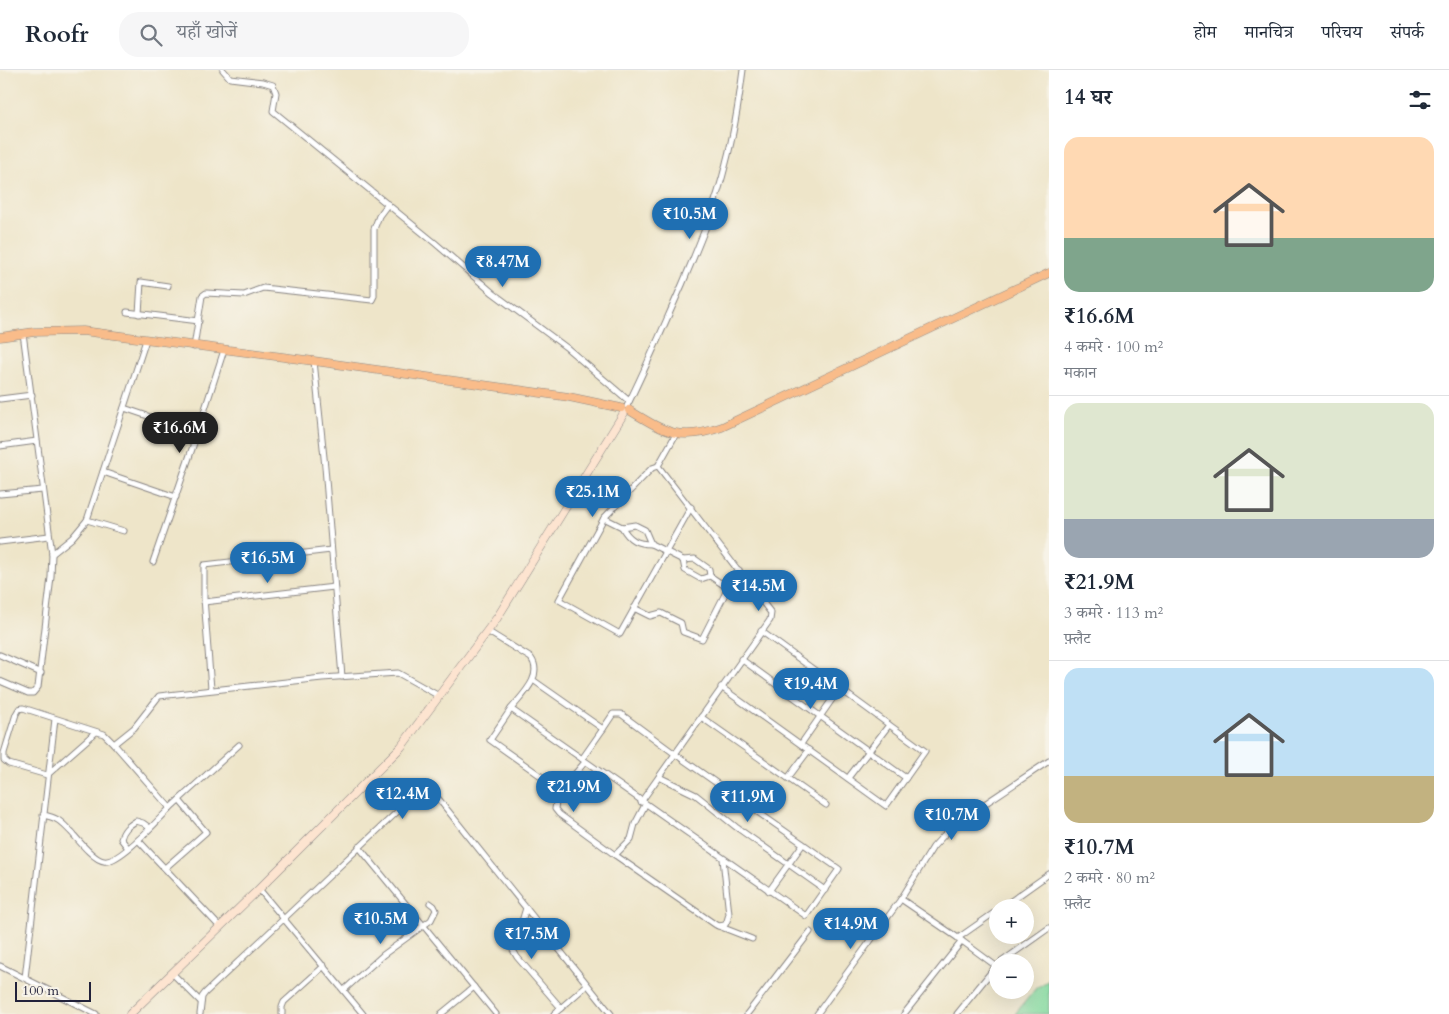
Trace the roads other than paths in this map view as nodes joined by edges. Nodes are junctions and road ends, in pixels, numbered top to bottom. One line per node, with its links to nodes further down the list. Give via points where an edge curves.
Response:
1 (223, 70): 3 (street, via 230,78 273,85 276,92 273,111)
2 (743, 70): 18 (street, via 716,200 655,348)
3 (388, 204): 8 (street, via 375,224 372,300 263,288 244,295 206,293 202,296); 18 (street, via 494,293 567,348)
4 (1049, 273): 20 (main road, via 722,428 705,434)
5 (168, 286): 7 (street, via 141,282)
6 (127, 312): 7 (street)
7 (139, 314): 8 (street)
8 (199, 321): 12 (street)
9 (24, 334): 10 (main road); 11 (main road, via 83,332); 15 (street)
10 (0, 337)
11 (146, 340): 12 (main road); 17 (street)
12 (194, 347): 13 (main road)
13 (224, 350): 14 (main road); 19 (street)
14 (314, 361): 18 (main road); 36 (street)
15 (32, 395): 16 (street); 21 (street)
16 (0, 399)
17 (124, 408): 19 (street); 24 (street)
18 (626, 408): 20 (main road); 47 (street)
19 (198, 433): 27 (street)
20 (676, 434): 23 (street)
21 (37, 441): 22 (street); 25 (street)
22 (0, 446)
23 (658, 466): 28 (street); 29 (street, via 652,468)
24 (103, 472): 27 (street); 30 (street)
25 (43, 490): 26 (street); 33 (street)
26 (0, 494)
27 (176, 497): 40 (street)
28 (691, 507): 37 (street); 41 (street)
29 (604, 518): 31 (street); 46 (street, via 559,600 620,634)
30 (87, 520): 32 (street); 38 (street)
31 (622, 527): 35 (street, via 628,538 641,544); 35 (street, via 635,525 645,530)
32 (124, 531)
33 (49, 536): 34 (street); 38 (street)
34 (0, 542)
35 (651, 544): 37 (street)
36 (331, 550): 43 (street); 45 (street, via 204,565)
37 (666, 551): 39 (street); 46 (street)
38 (52, 554): 51 (street)
39 (683, 560): 42 (street, via 695,559 709,569); 42 (street, via 685,570 701,579)
40 (153, 562)
41 (739, 570): 44 (street); 48 (street, via 771,613)
42 (710, 576): 44 (street)
43 (334, 587): 45 (street); 52 (street)
44 (728, 588): 46 (street, via 702,639 683,632 681,624 661,613 650,616)
45 (204, 602): 57 (street)
46 (634, 608)
47 (487, 631): 53 (street, via 531,658 536,668); 58 (street)
48 (761, 632): 50 (street); 56 (street)
49 (0, 655): 51 (street)
50 (741, 659): 55 (street); 60 (street)
51 (41, 673): 54 (street, via 33,693)
52 (342, 677): 57 (street); 58 (street, via 398,673)
53 (534, 680): 59 (street); 64 (street)
54 (0, 681)
55 (721, 687): 61 (street); 67 (street)
56 (840, 688): 60 (street); 63 (street)
57 (211, 689): 66 (street, via 160,696 134,728)
58 (439, 696): 95 (street, via 401,747)
59 (511, 710): 72 (street); 79 (street, via 490,740)
60 (820, 716): 67 (street); 70 (street)
61 (702, 717): 71 (street); 76 (street)
62 (54, 719): 65 (street); 74 (street); 74 (street, via 27,708 19,709 3,757 9,764)
63 (889, 725): 70 (street); 78 (street, via 925,751)
64 (603, 729): 71 (street, via 613,714 621,714); 72 (street)
65 (96, 732): 66 (street, via 104,734); 74 (street)
66 (114, 744): 83 (street)
67 (801, 744): 69 (street)
68 (240, 745): 80 (street)
69 (809, 750): 76 (street); 77 (street)
70 (870, 752): 77 (street); 78 (street)
71 (675, 754): 75 (street); 87 (street)
72 (583, 760): 79 (street); 81 (street)
73 (1049, 761): 98 (street, via 959,821 933,847)
74 (47, 775): 84 (street)
75 (659, 777): 81 (street); 92 (street, via 696,795)
76 (788, 778): 82 (street)
77 (848, 778): 78 (street, via 886,806)
78 (906, 778)
79 (562, 790): 90 (street, via 554,805 556,812)
80 (179, 800): 83 (street); 93 (street, via 206,832)
81 (643, 803): 90 (street, via 630,839); 91 (street)
82 (826, 805)
83 (170, 808): 85 (street)
84 (43, 815): 89 (street, via 56,817 95,857 104,862 115,860); 117 (street)
85 (150, 828): 86 (street); 89 (street, via 136,821 130,824 122,832 121,839)
86 (138, 840): 89 (street); 93 (street)
87 (803, 844): 92 (street); 96 (street, via 839,869)
88 (359, 847): 101 (street, via 423,788 427,788); 103 (street); 104 (street)
89 (128, 848)
90 (615, 855): 105 (street)
91 (723, 859): 97 (street); 105 (street, via 729,914 725,925)
92 (788, 864): 96 (street); 97 (street)
93 (165, 868): 106 (street)
94 (1049, 874): 99 (street)
95 (259, 889): 103 (street); 106 (street)
96 (825, 890): 97 (street, via 806,916)
97 (769, 891)
98 (901, 899): 110 (street); 133 (street)
99 (1014, 899)
100 (430, 903): 104 (street, via 435,912)
101 (526, 908): 118 (street); 122 (street, via 513,950)
102 (989, 917): 110 (street)
103 (284, 919): 114 (street); 121 (street, via 205,993)
104 (424, 925): 119 (street); 120 (street)
105 (716, 925): 109 (street)
106 (220, 926): 115 (street)
107 (1049, 928): 111 (street)
108 (810, 932): 132 (street)
109 (752, 939)
110 (960, 939): 112 (street); 134 (street)
111 (1012, 954)
112 (989, 960)
113 (0, 966): 117 (street)
114 (324, 966): 120 (street); 126 (street, via 284,1002)
115 (172, 973): 121 (street); 124 (street)
116 (989, 976): 135 (street)
117 (24, 978): 123 (street)
118 (587, 985): 122 (street); 131 (street)
119 (474, 987): 128 (street); 129 (street)
120 (344, 990): 127 (street)
121 (201, 1002): 125 (street)
122 (561, 1008): 130 (street)
123 (96, 1014)
124 (130, 1014)
125 (200, 1014)
126 (282, 1014)
127 (363, 1014)
128 (441, 1014)
129 (496, 1014)
130 (554, 1014)
131 (610, 1014)
132 (747, 1014)
133 (817, 1014)
134 (904, 1014)
135 (957, 1014)

